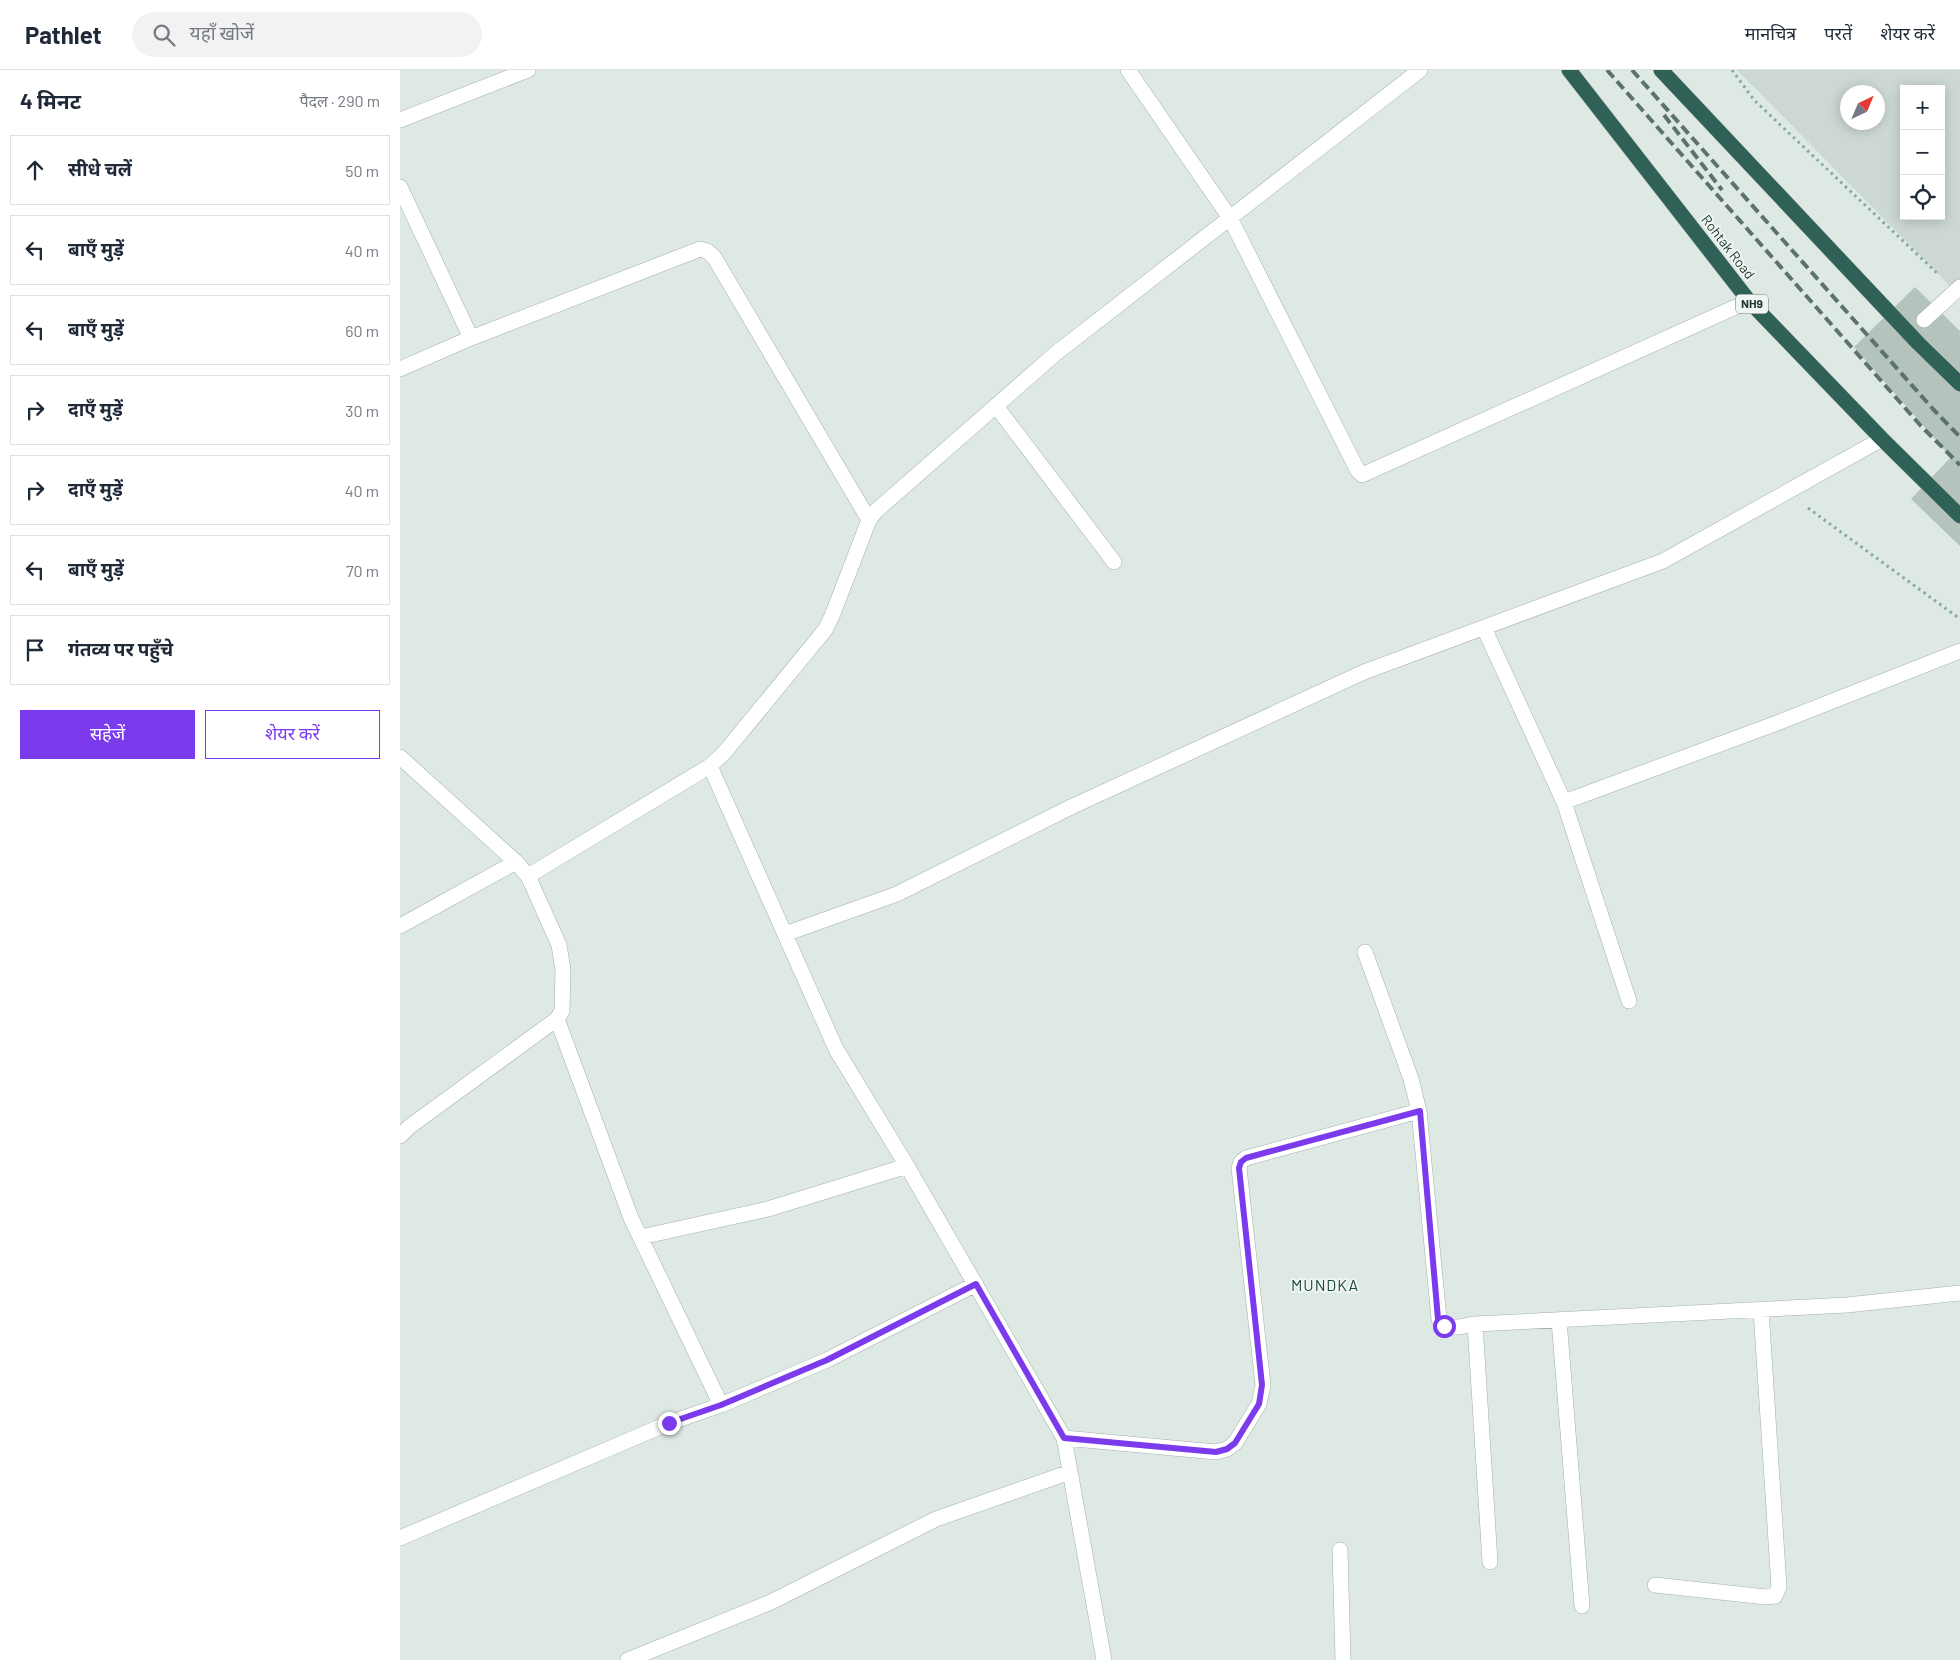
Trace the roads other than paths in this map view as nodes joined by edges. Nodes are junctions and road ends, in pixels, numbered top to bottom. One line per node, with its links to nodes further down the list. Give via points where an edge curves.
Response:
1 (528, 70): 6 (street)
2 (1128, 70): 8 (street)
3 (1420, 70): 8 (street)
4 (1569, 70): 10 (highway, Rohtak Road / NH9)
5 (1661, 70): 14 (highway)
6 (400, 120)
7 (400, 187): 12 (street)
8 (1230, 218): 10 (street, via 1362,476); 15 (street, via 1055,354)
9 (1958, 289): 11 (street)
10 (1749, 301): 16 (highway, Rohtak Road / NH9)
11 (1924, 320)
12 (471, 338): 13 (street); 18 (street, via 700,249 707,251 714,257)
13 (400, 369)
14 (1960, 384)
15 (996, 406): 18 (street); 19 (street)
16 (1882, 438): 17 (highway, Rohtak Road / NH9); 20 (street, via 1663,561)
17 (1960, 516)
18 (869, 520): 23 (street, via 825,630)
19 (1114, 562)
20 (1484, 628): 24 (street); 28 (street, via 1364,672 1071,807 897,894)
21 (1960, 651): 24 (street)
22 (400, 758): 25 (street)
23 (710, 766): 26 (street); 28 (street)
24 (1564, 802): 30 (street)
25 (516, 862): 26 (street); 27 (street)
26 (528, 876): 31 (street, via 559,945 563,970 562,1011)
27 (400, 926)
28 (784, 934): 34 (street, via 836,1049)
29 (1365, 952): 32 (street)
30 (1629, 1001)
31 (557, 1019): 33 (street); 35 (street)
32 (1420, 1111): 40 (street, via 1438,1319 1444,1326 1452,1328); 42 (street, via 1241,1162 1239,1168 1262,1385 1259,1404 1235,1443 1216,1452)
33 (400, 1136)
34 (907, 1166): 35 (street, via 768,1209); 36 (street)
35 (641, 1237): 41 (street)
36 (976, 1284): 41 (street, via 827,1360); 42 (street)
37 (1960, 1293): 38 (street)
38 (1761, 1310): 39 (street); 47 (street, via 1779,1587 1775,1596 1766,1597)
39 (1559, 1320): 40 (street); 48 (street)
40 (1476, 1324): 46 (street)
41 (721, 1405): 44 (street, via 660,1426)
42 (1064, 1438): 43 (street)
43 (1070, 1472): 49 (street, via 936,1518 771,1602); 50 (street)
44 (400, 1538)
45 (1340, 1550): 51 (street)
46 (1490, 1562)
47 (1655, 1585)
48 (1582, 1606)
49 (628, 1660)
50 (1104, 1660)
51 (1343, 1660)

